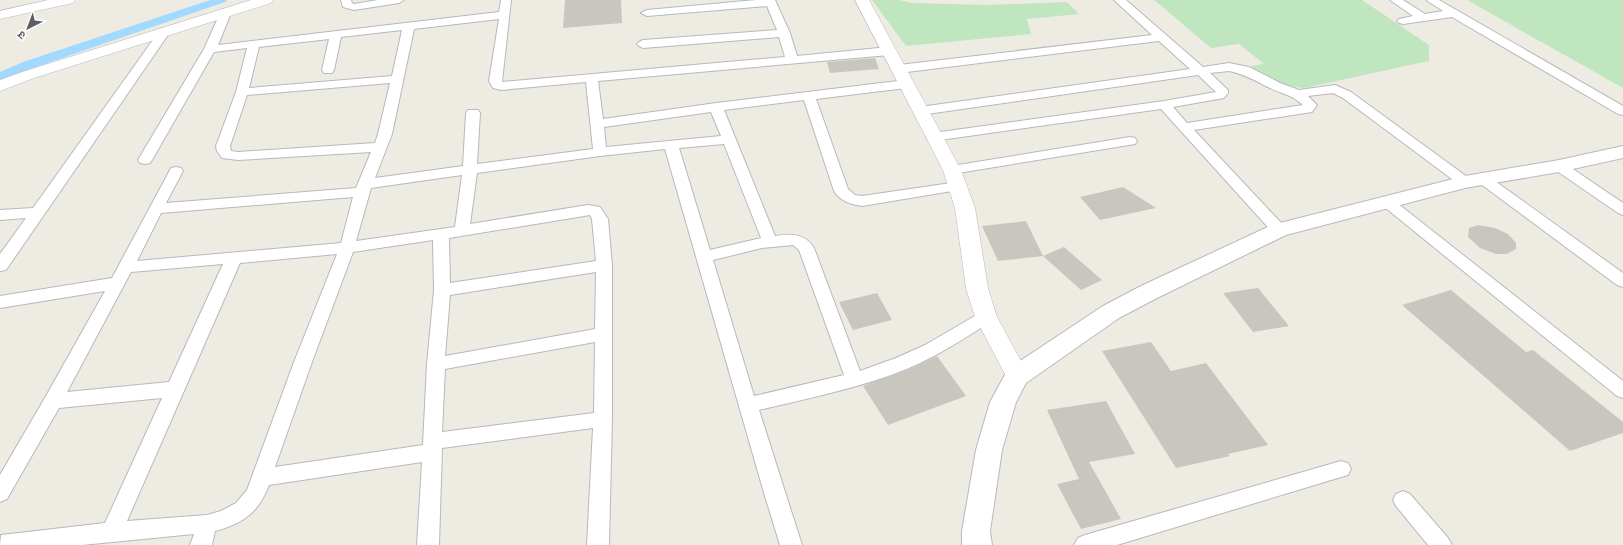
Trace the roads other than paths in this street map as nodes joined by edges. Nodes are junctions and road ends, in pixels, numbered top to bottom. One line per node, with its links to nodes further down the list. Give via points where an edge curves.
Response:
1 (68, 0): 15 (street)
2 (266, 0): 11 (street)
3 (346, 0): 4 (street, via 347,5 354,7)
4 (399, 0)
5 (506, 0): 14 (street)
6 (862, 0): 26 (street)
7 (1119, 0): 22 (street)
8 (1395, 0): 16 (street)
9 (1431, 0): 13 (street)
10 (770, 1): 12 (street); 20 (street)
11 (225, 12): 19 (street); 25 (street)
12 (647, 13)
13 (1453, 13): 16 (street); 40 (street)
14 (505, 15): 18 (street); 32 (street, via 495,81 497,85 507,87)
15 (0, 16)
16 (1424, 18): 17 (street)
17 (1403, 21)
18 (410, 26): 21 (street); 31 (street)
19 (164, 32): 33 (street); 61 (street)
20 (784, 33): 24 (street); 27 (street)
21 (336, 35): 23 (street); 28 (street)
22 (1161, 37): 29 (street); 30 (street)
23 (254, 44): 25 (street); 34 (street)
24 (643, 44)
25 (210, 49): 51 (street)
26 (889, 51): 27 (street); 30 (street)
27 (792, 60): 32 (street)
28 (328, 70)
29 (1199, 71): 35 (street, via 1236,67); 37 (street, via 1222,90 1222,93); 39 (street)
30 (902, 77): 36 (street); 39 (street)
31 (398, 79): 34 (street); 48 (street, via 389,120)
32 (592, 79): 42 (street)
33 (0, 86)
34 (242, 92): 48 (street, via 223,146 227,155)
35 (1298, 94): 43 (street, via 1309,102 1310,107); 56 (street, via 1335,89)
36 (809, 96): 38 (street); 55 (street, via 841,191 853,200)
37 (1164, 105): 43 (street); 44 (street)
38 (716, 107): 42 (street); 45 (street)
39 (920, 111): 44 (street)
40 (1623, 111)
41 (473, 113): 53 (street)
42 (597, 124): 49 (street)
43 (1184, 127): 63 (street)
44 (933, 137): 55 (street)
45 (729, 139): 47 (street); 66 (street)
46 (1130, 141): 55 (street)
47 (672, 145): 49 (street); 68 (street)
48 (379, 147): 57 (street)
49 (600, 152): 53 (street)
50 (1623, 152): 52 (main road)
51 (145, 160)
52 (1559, 166): 56 (main road); 60 (street)
53 (470, 170): 57 (street); 64 (street)
54 (176, 171): 59 (street)
55 (955, 178): 77 (street, via 965,208 976,288)
56 (1474, 181): 58 (main road); 73 (street)
57 (363, 188): 59 (street); 67 (street)
58 (1387, 202): 63 (main road); 83 (street)
59 (156, 209): 72 (street)
60 (1623, 210)
61 (38, 212): 62 (street); 71 (street)
62 (0, 216)
63 (1279, 230): 80 (main road, via 1111,312)
64 (462, 231): 65 (street); 70 (street, via 595,210 600,219)
65 (441, 234): 67 (street); 75 (street)
66 (770, 242): 68 (street); 81 (street, via 795,240 806,248)
67 (347, 248): 69 (street); 89 (street)
68 (705, 257): 85 (street)
69 (234, 258): 72 (street); 82 (street)
70 (604, 265): 75 (street); 78 (street)
71 (0, 266)
72 (126, 267): 74 (street)
73 (1623, 280)
74 (117, 283): 76 (street); 84 (street)
75 (442, 290): 79 (street)
76 (0, 302)
77 (986, 317): 80 (street); 81 (street, via 924,354)
78 (603, 334): 79 (street); 86 (street)
79 (436, 364): 87 (street)
80 (1017, 376): 99 (main road, via 1003,402 989,450 976,531)
81 (854, 379): 85 (street)
82 (176, 389): 84 (street); 93 (street)
83 (1623, 391)
84 (53, 401): 90 (street)
85 (748, 405): 98 (street)
86 (603, 418): 87 (street); 97 (street)
87 (432, 446): 89 (street); 96 (street)
88 (1341, 469): 100 (street)
89 (262, 477): 92 (street, via 255,495 243,509 226,519)
90 (0, 493)
91 (1403, 500): 101 (street)
92 (206, 524): 93 (street); 95 (street)
93 (112, 532): 94 (street)
94 (1, 545)
95 (201, 545)
96 (428, 545)
97 (598, 545)
98 (791, 545)
99 (977, 545)
100 (1085, 545)
101 (1441, 545)

